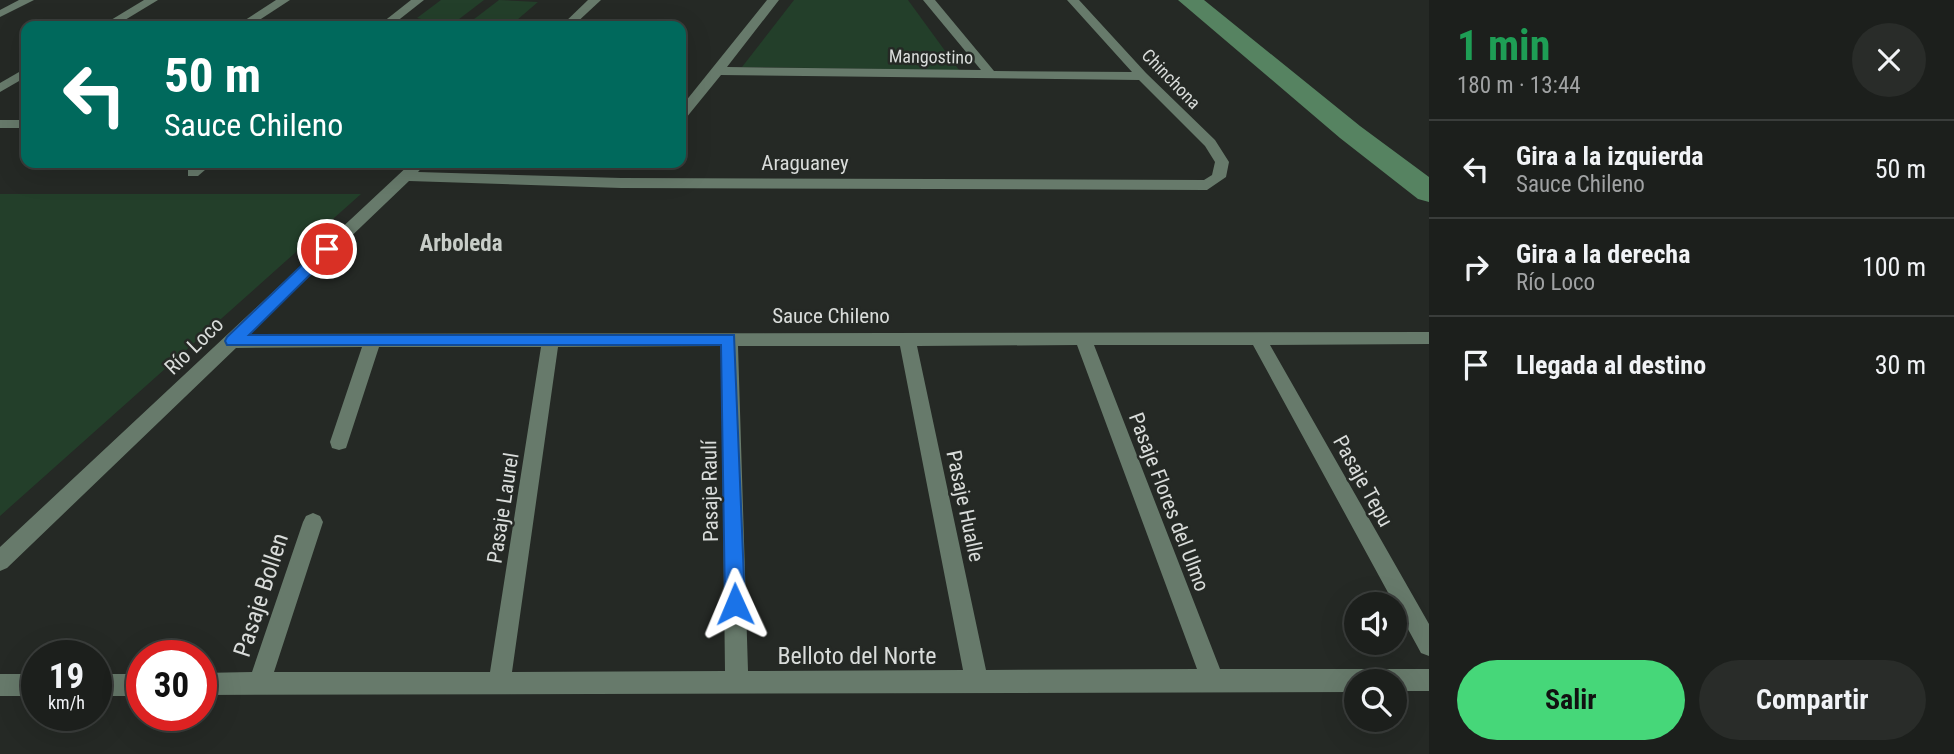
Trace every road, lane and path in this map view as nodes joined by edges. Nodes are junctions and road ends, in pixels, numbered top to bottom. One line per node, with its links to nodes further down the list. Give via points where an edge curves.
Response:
1 (28, 0): 9 (street)
2 (152, 0): 10 (street)
3 (284, 0): 11 (street)
4 (418, 0): 12 (street)
5 (773, 0): 14 (street)
6 (929, 0): 16 (street)
7 (1073, 0): 17 (street, Chinchona)
8 (591, 1): 13 (street)
9 (0, 14)
10 (116, 21)
11 (250, 21)
12 (391, 21)
13 (572, 21)
14 (719, 71): 16 (street, Mangostino); 19 (street)
15 (21, 75): 18 (street)
16 (991, 75): 17 (street, Mangostino)
17 (1142, 76): 26 (street, Chinchona, via 1222,162 1219,177)
18 (0, 88)
19 (686, 109)
20 (0, 124): 21 (street)
21 (21, 124)
22 (200, 168): 24 (street)
23 (413, 168): 25 (street, Río Loco)
24 (193, 173)
25 (403, 176): 26 (street, Araguaney, via 621,183); 34 (street, Río Loco)
26 (1207, 185)
27 (1083, 338): 28 (street, Sauce Chileno); 31 (street, Sauce Chileno); 40 (street, Pasaje Flores del Ulmo)
28 (1258, 338): 29 (street, Sauce Chileno); 38 (street, Pasaje Tepu)
29 (1429, 338)
30 (729, 339): 31 (street, Sauce Chileno); 33 (street, Sauce Chileno); 42 (street, Pasaje Raulí)
31 (907, 339): 41 (street, Pasaje Hualle)
32 (373, 340): 33 (street, Sauce Chileno); 34 (street, Sauce Chileno); 35 (street)
33 (551, 340): 45 (street, Pasaje Laurel)
34 (233, 341): 37 (street, Río Loco)
35 (339, 442)
36 (313, 522): 44 (street, Pasaje Bollen)
37 (0, 561)
38 (1429, 645)
39 (1429, 680): 40 (street, Belloto del Norte)
40 (1213, 681): 41 (street, Belloto del Norte)
41 (977, 682): 42 (street, Belloto del Norte)
42 (737, 683): 45 (street, Belloto del Norte)
43 (217, 684): 44 (street, Belloto del Norte)
44 (259, 684): 45 (street, Belloto del Norte)
45 (499, 684)
46 (0, 685): 47 (street)
47 (21, 685)

